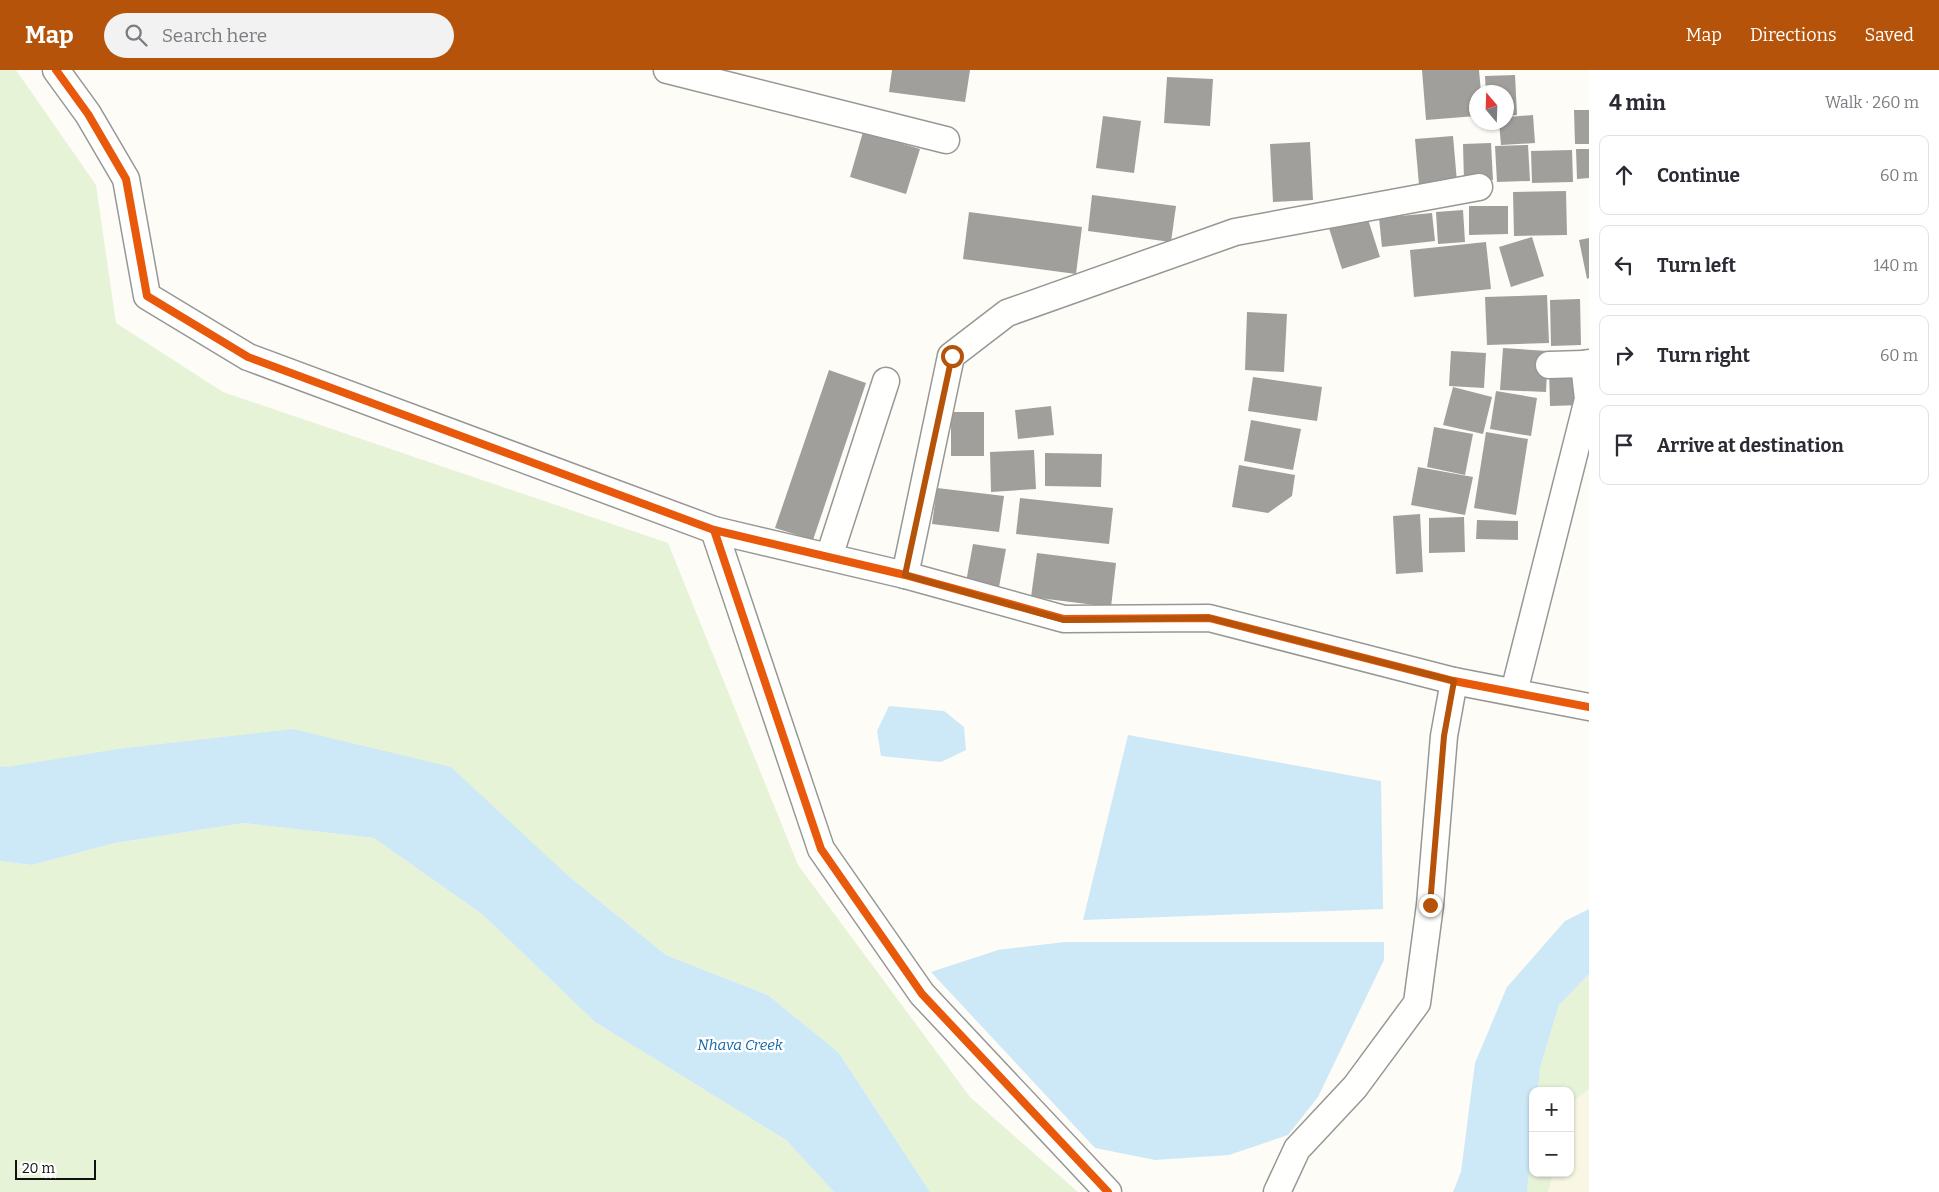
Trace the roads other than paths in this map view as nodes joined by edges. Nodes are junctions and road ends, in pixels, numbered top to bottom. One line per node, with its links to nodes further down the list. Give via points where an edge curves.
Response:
1 (56, 70): 8 (street, via 88,114 126,179 147,296 248,358)
2 (667, 70): 3 (street)
3 (946, 140)
4 (1479, 187): 10 (street, via 1235,232 1007,313 952,356)
5 (1587, 363): 6 (street); 12 (street, via 1588,399)
6 (1549, 365)
7 (886, 381): 9 (street)
8 (714, 530): 9 (street); 14 (street, via 821,849 922,994)
9 (829, 557): 10 (street)
10 (905, 575): 11 (street, via 1064,620 1209,618)
11 (1454, 681): 12 (street); 15 (street, via 1444,736 1430,905 1417,1003 1355,1087 1297,1149)
12 (1514, 692): 13 (street)
13 (1589, 706)
14 (1108, 1192)
15 (1278, 1192)

